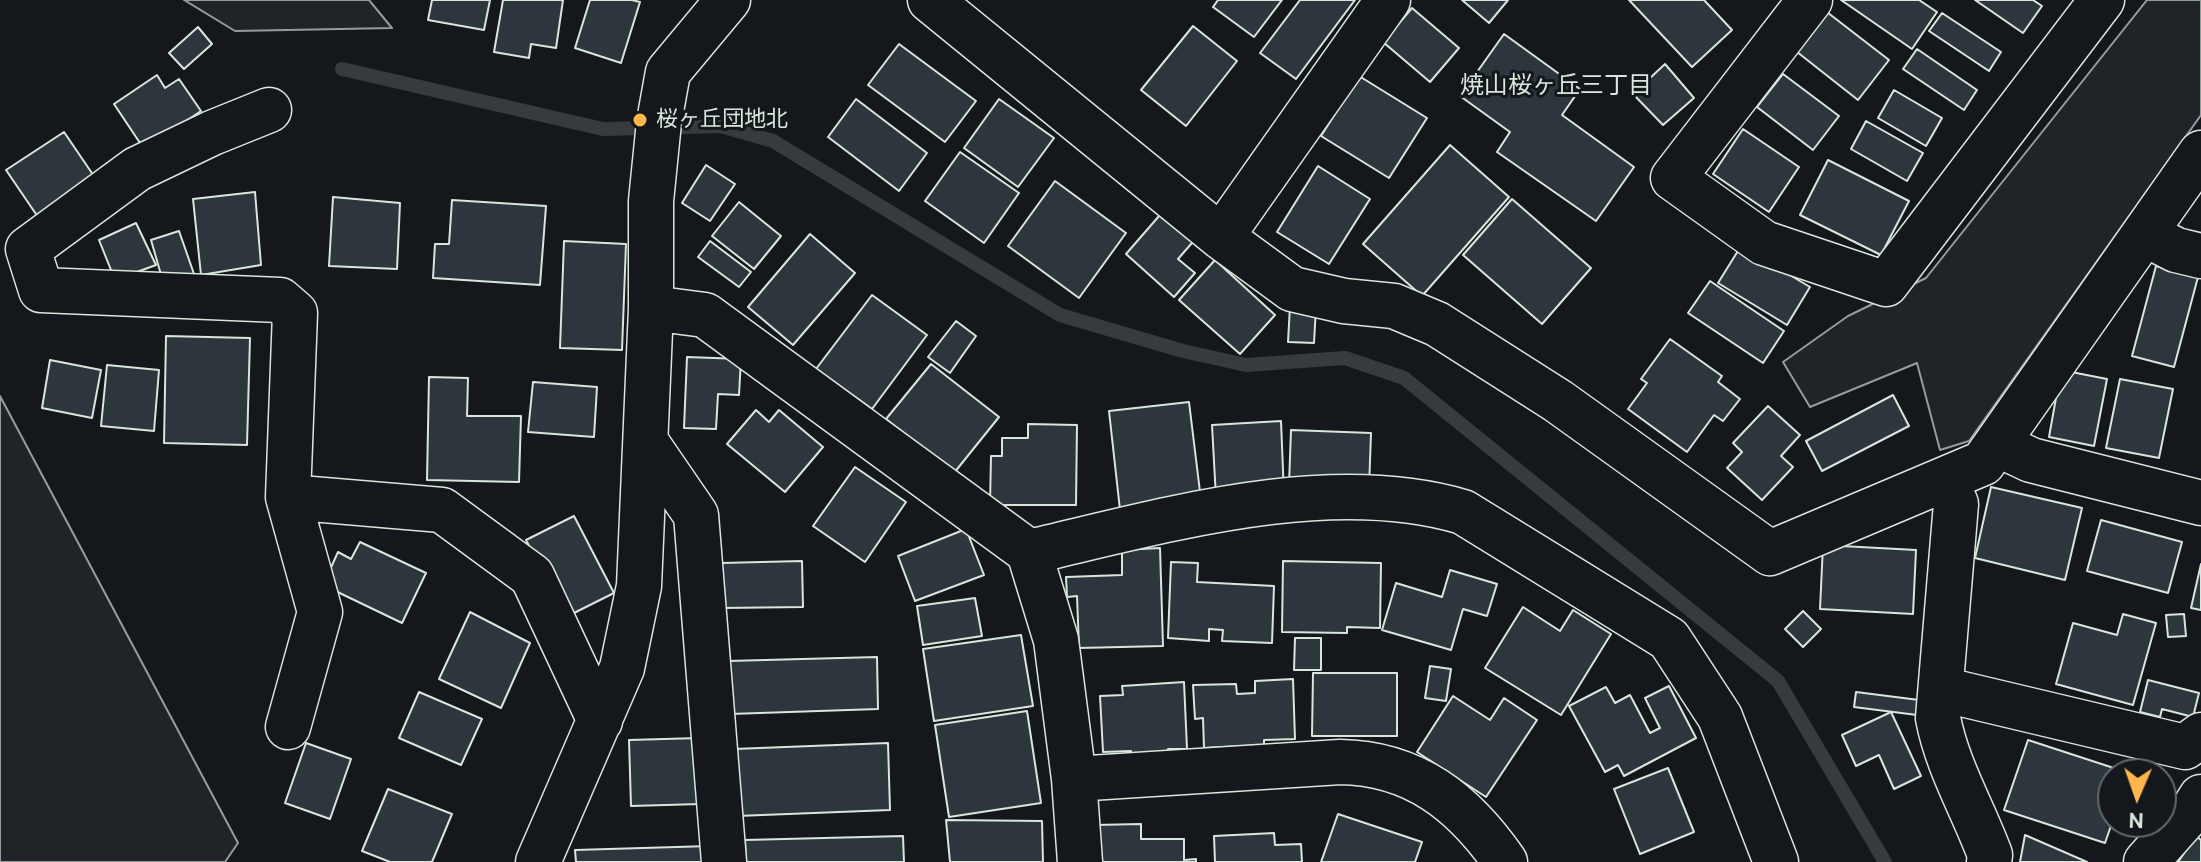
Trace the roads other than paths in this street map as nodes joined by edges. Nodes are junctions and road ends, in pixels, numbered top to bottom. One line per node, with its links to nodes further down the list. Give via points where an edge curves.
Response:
1 (728, 0): 11 (street, via 668,72 651,201)
2 (930, 0): 9 (street)
3 (1388, 0): 9 (street)
4 (1810, 0): 5 (street, via 1673,178 1764,243 1886,284)
5 (2102, 0)
6 (269, 110): 15 (street, via 137,169 28,249 41,290 280,300 295,313)
7 (2201, 153): 8 (street)
8 (2145, 234): 10 (street); 13 (street)
9 (1221, 237): 14 (street, via 1292,289 1394,306 1437,324 1558,401 1770,553)
10 (2201, 256)
11 (651, 308): 12 (street); 17 (street, via 705,315)
12 (646, 442): 19 (street, via 639,586 622,668); 25 (street, via 696,515)
13 (1997, 444): 14 (street, via 1983,463); 16 (street, via 2031,460)
14 (1945, 480): 18 (street, via 1956,504)
15 (288, 497): 19 (street, via 442,510 532,576); 20 (street, via 320,612)
16 (2201, 503)
17 (1029, 552): 22 (street, via 1056,640); 28 (street, via 1188,515 1328,496 1428,502 1463,512 1669,639 1720,717)
18 (1941, 689): 21 (street, via 2185,747); 29 (street, via 1938,718 1944,746 1976,817)
19 (600, 721): 24 (street)
20 (288, 727)
21 (2201, 735)
22 (1074, 779): 26 (street); 27 (street, via 1365,762 1389,767 1447,797)
23 (2199, 806): 30 (street)
24 (538, 862)
25 (724, 862)
26 (1080, 862)
27 (1505, 862)
28 (1776, 862)
29 (1989, 862)
30 (2146, 862)

